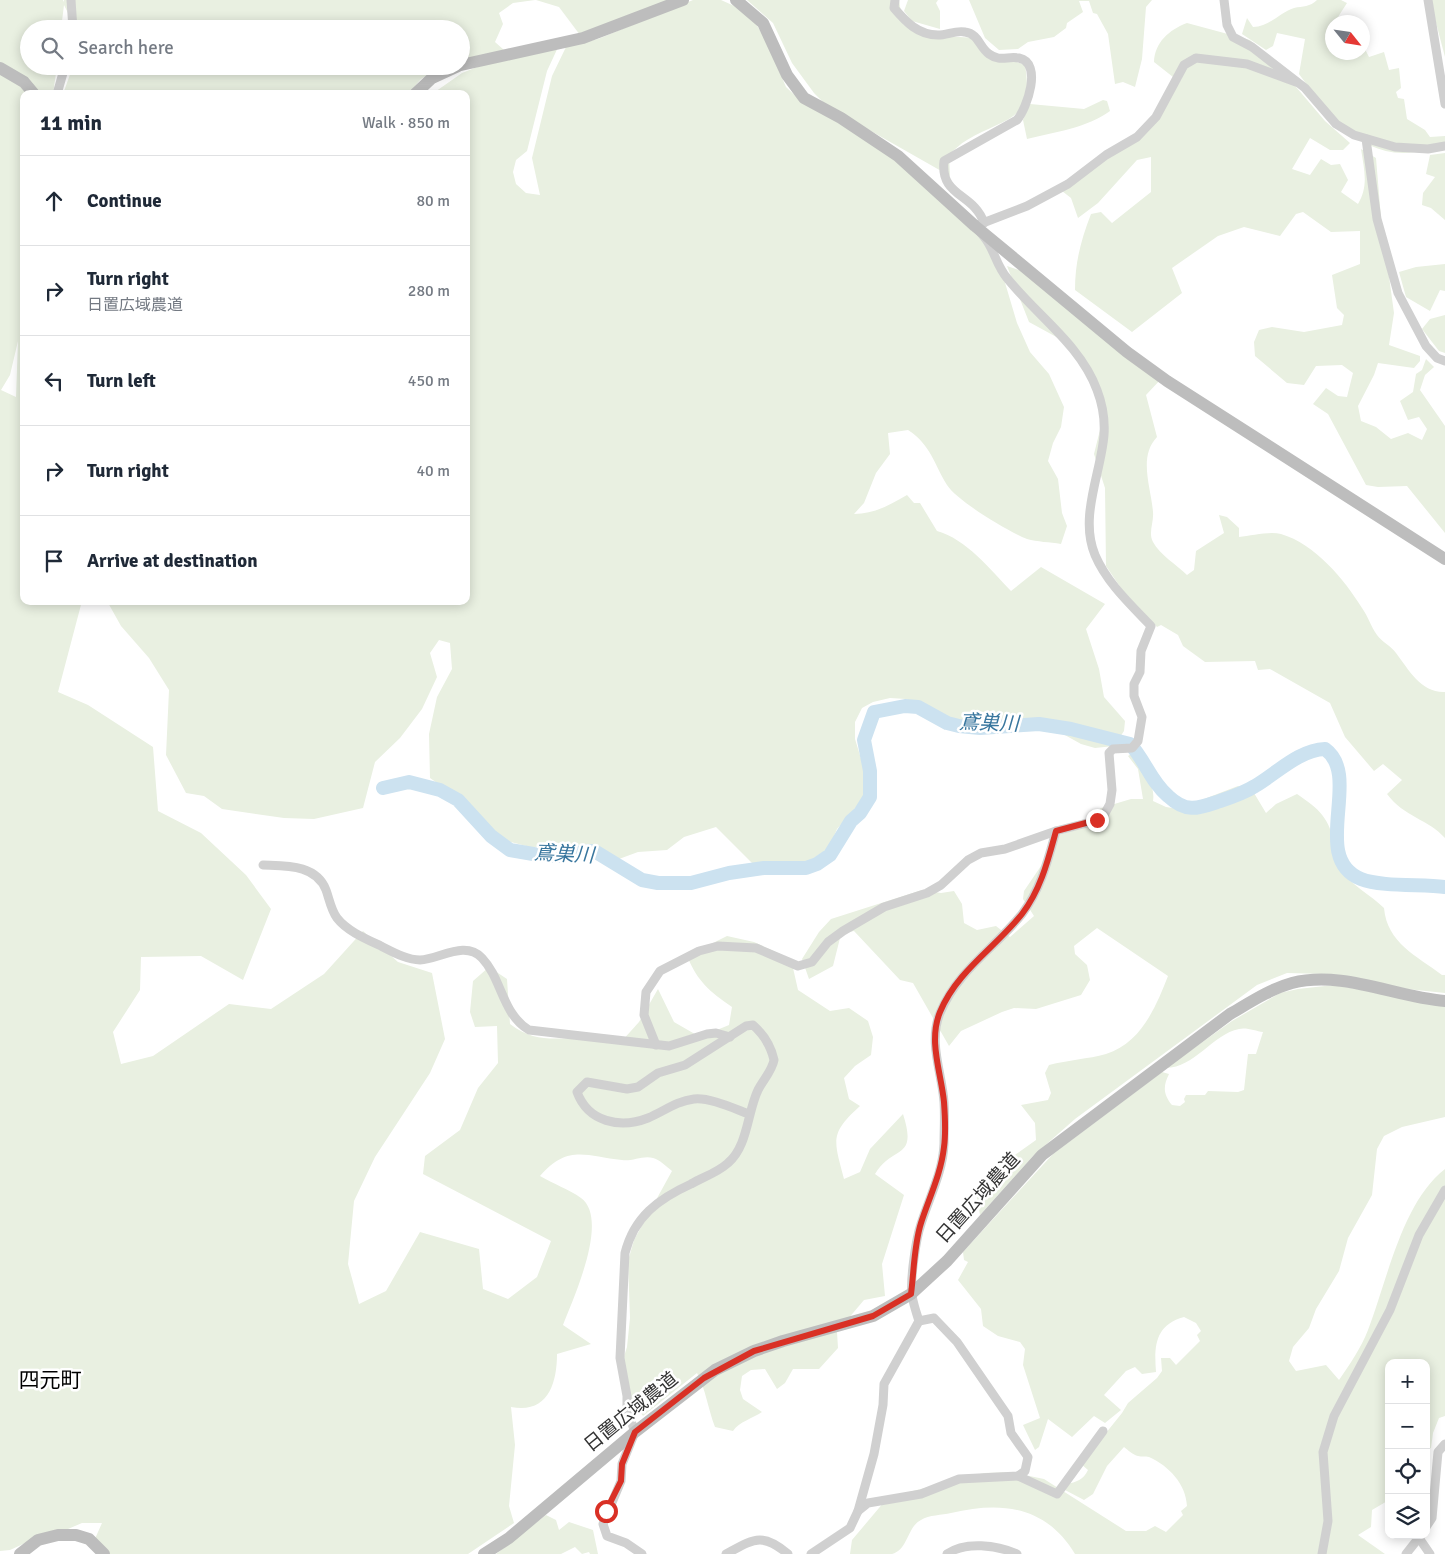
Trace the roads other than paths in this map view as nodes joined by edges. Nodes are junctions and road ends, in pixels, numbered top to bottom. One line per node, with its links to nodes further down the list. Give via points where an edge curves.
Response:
1 (70, 0): 7 (street)
2 (683, 0): 8 (street, via 583,38)
3 (736, 0): 19 (street, via 763,22 787,75 804,98 898,156)
4 (895, 0): 19 (street, via 894,8 907,24 919,31 938,35 964,32 975,35 988,53 999,60 1019,58 1030,64 1033,72 1022,113 1017,120 944,161 942,174 954,192 980,213)
5 (1224, 0): 12 (street, via 1227,25 1233,37 1252,47)
6 (1428, 0): 16 (street)
7 (72, 20)
8 (470, 64)
9 (0, 68): 13 (street, via 24,82)
10 (63, 75): 14 (street)
11 (439, 75): 15 (street)
12 (1296, 82): 17 (street, via 1306,88 1336,124); 19 (street, via 1247,64 1196,58 1184,65 1156,117 1137,137 1106,155 1068,184 1027,206)
13 (31, 90)
14 (59, 90)
15 (418, 90)
16 (1445, 104)
17 (1366, 139): 18 (street, via 1410,149); 20 (street, via 1377,218 1400,299 1426,346 1437,358)
18 (1445, 146)
19 (979, 225): 21 (street, via 1127,352 1167,381); 22 (street, via 1007,277 1078,356 1097,390 1104,418 1104,435 1091,505 1090,537 1094,554 1115,589 1151,626 1141,651 1140,672 1134,684 1134,696 1142,717 1138,741 1132,748 1113,749 1109,753 1110,804 1097,820)
20 (1445, 361)
21 (1445, 559)
22 (1056, 831): 26 (street, via 981,853 927,893 884,907 843,931 828,942 812,962 798,966 756,948 731,945 698,951 678,960 660,972 646,992 644,1015); 29 (street, via 1043,878 1023,912 969,968 940,1013 935,1050 944,1102 944,1147 936,1183 920,1225)
23 (263, 865): 26 (street, via 300,867 318,878 325,887 335,916 344,926 399,955 418,960 464,950 481,957 509,1010 520,1025 529,1030)
24 (1445, 1001): 29 (street, 日置広域農道, via 1323,980 1290,983 1258,997 1230,1014 1042,1155 947,1261)
25 (730, 1037): 26 (street, via 716,1033 669,1046); 27 (street, via 753,1025 768,1044 774,1060); 27 (street, via 685,1065 658,1073 638,1087 627,1089 587,1082 577,1092 580,1101 594,1117 612,1122 646,1119 679,1102 696,1098)
26 (656, 1045)
27 (750, 1114): 32 (street, via 743,1139 728,1163 652,1208 639,1220 629,1238 625,1253 620,1358 627,1410)
28 (1445, 1190): 48 (street, via 1419,1235 1390,1310 1327,1434 1323,1452 1328,1521)
29 (911, 1294): 30 (street); 32 (street, 日置広域農道, via 873,1316 783,1341 736,1359 704,1378)
30 (919, 1321): 34 (street, via 934,1318 957,1342 1008,1416 1011,1433 1028,1457 1024,1470); 35 (street, via 884,1384 874,1454)
31 (1103, 1431): 34 (street, via 1057,1494)
32 (635, 1432): 41 (street, 日置広域農道, via 509,1538); 42 (street, via 622,1464 621,1481 603,1524 607,1536)
33 (1445, 1444): 36 (street, via 1438,1452)
34 (1018, 1476): 35 (street, via 959,1480 921,1494 868,1503)
35 (858, 1511): 45 (street, via 850,1528)
36 (1430, 1521)
37 (1418, 1539): 49 (street)
38 (1421, 1539): 50 (street)
39 (20, 1554): 40 (street, via 38,1540 76,1534 89,1539)
40 (104, 1554)
41 (484, 1554)
42 (642, 1554)
43 (726, 1554): 44 (street, via 762,1538)
44 (788, 1554)
45 (813, 1554)
46 (947, 1554): 47 (street, via 961,1547 982,1547)
47 (1017, 1554)
48 (1322, 1554)
49 (1406, 1554)
50 (1430, 1554)

